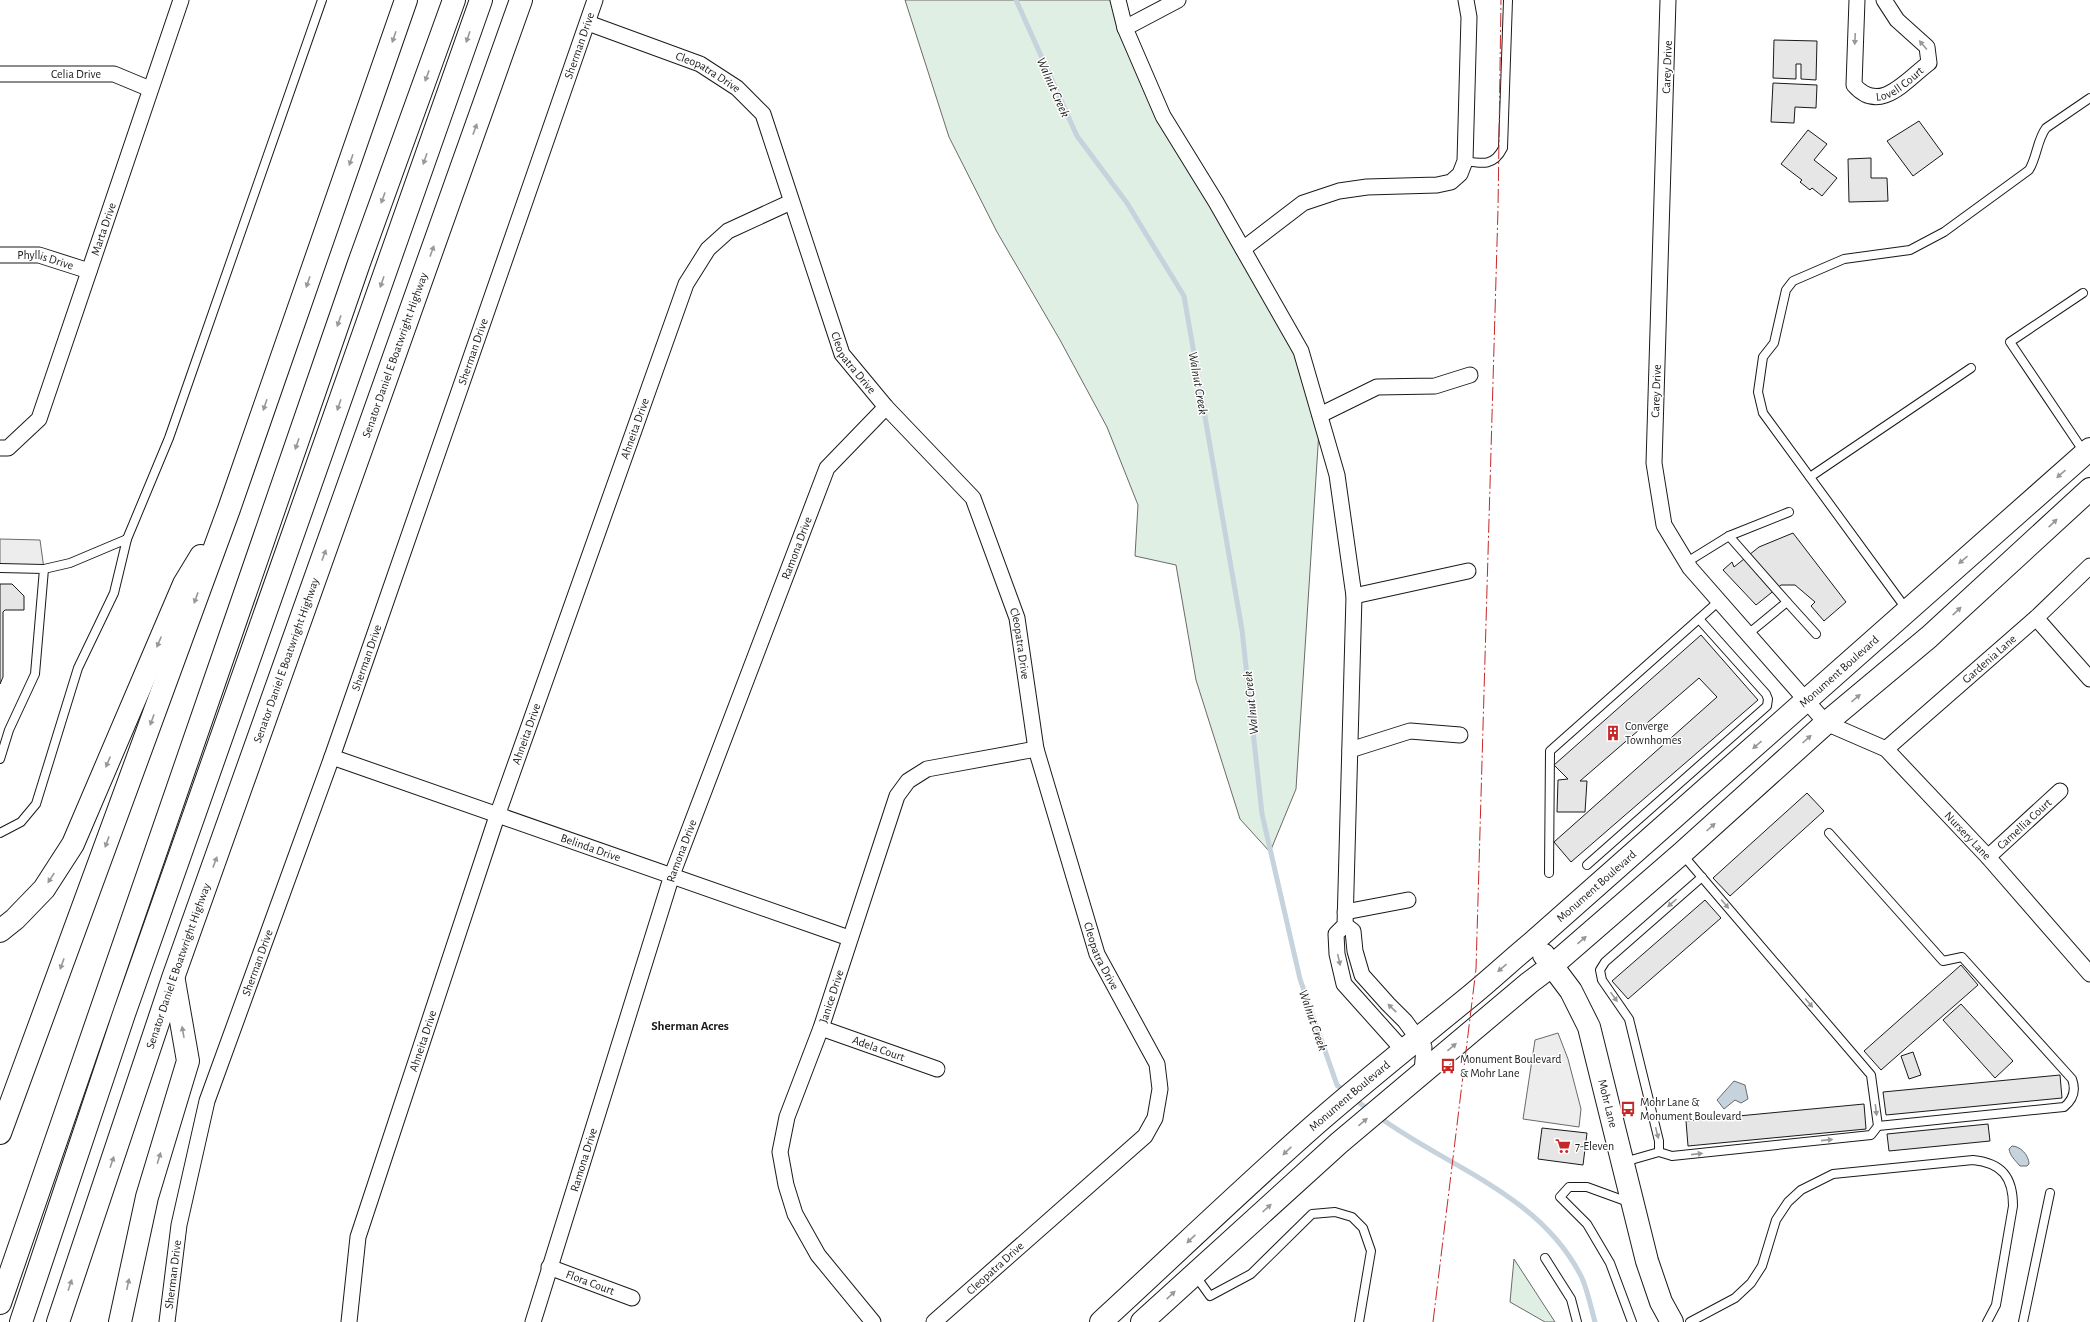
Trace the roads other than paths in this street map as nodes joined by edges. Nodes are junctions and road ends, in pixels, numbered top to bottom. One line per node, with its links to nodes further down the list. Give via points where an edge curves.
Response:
1 (181, 0): 18 (street, Marta Drive)
2 (322, 0): 37 (lane, via 169,438)
3 (406, 0): 34 (main road, one-way to 34)
4 (454, 0): 92 (main road, one-way to 92, via 359,263)
5 (481, 0): 93 (main road, one-way to 93, via 126,1007)
6 (521, 0): 77 (main road, Senator Daniel E Boatwright Highway, one-way to 6)
7 (595, 0): 15 (street, Sherman Drive)
8 (1118, 0): 16 (street)
9 (1178, 0): 16 (street)
10 (1466, 0): 20 (street, via 1469,17)
11 (1508, 0): 20 (lane, via 1503,148 1498,158 1490,162)
12 (1668, 0): 38 (street, Carey Drive, via 1654,463 1664,525)
13 (1856, 0): 14 (street, Lovell Court, one-way to 14, via 1854,85 1868,97 1876,98 1886,96 1929,63 1927,47 1897,20)
14 (1884, 0)
15 (588, 23): 21 (street, Cleopatra Drive, via 700,64 738,88 763,114); 58 (street, Sherman Drive)
16 (1125, 28): 22 (street, via 1163,116)
17 (0, 74): 18 (street, Celia Drive, via 114,74)
18 (150, 89): 24 (street, Marta Drive)
19 (2090, 98): 32 (lane, via 2046,128 2041,134 2034,162 2029,170 1944,232 1910,250 1844,259 1793,281 1786,290 1774,343 1763,357 1758,392 1763,412)
20 (1465, 161): 22 (street, via 1460,174 1451,182 1437,185 1367,187 1339,191 1304,203)
21 (791, 202): 28 (street, Cleopatra Drive, via 842,354); 61 (street, Ahneita Drive, via 728,231 708,249 686,284)
22 (1243, 249): 29 (street, via 1301,351)
23 (0, 255): 24 (street, Phyllis Drive, via 39,255)
24 (89, 271): 30 (street, Marta Drive, via 39,418)
25 (2083, 293): 31 (lane, via 2010,342)
26 (1971, 368): 32 (lane)
27 (1470, 375): 29 (street, via 1435,386 1377,387)
28 (886, 407): 55 (street, Cleopatra Drive, via 973,498 1017,618); 68 (street, Ramona Drive, via 827,468)
29 (1320, 415): 43 (street, via 1337,476)
30 (4, 448)
31 (2088, 454): 46 (main road, Monument Boulevard, one-way to 46)
32 (1810, 477): 46 (lane)
33 (2090, 489): 53 (main road, one-way to 33, via 1929,637)
34 (229, 509): 72 (main road, one-way to 72, via 184,584 73,844 44,888); 83 (main road, one-way to 83)
35 (1788, 512): 36 (lane)
36 (1729, 536): 38 (lane); 45 (lane)
37 (127, 539): 41 (lane, via 70,563); 62 (lane, via 114,593 78,668 36,804 21,822)
38 (1687, 562): 44 (street, Carey Drive)
39 (2090, 566): 47 (street, Gardenia Lane)
40 (0, 568): 41 (lane)
41 (44, 568): 59 (lane, via 35,674 9,730)
42 (1468, 570): 43 (street)
43 (1354, 596): 57 (street)
44 (1719, 601): 48 (lane); 49 (street, Carey Drive)
45 (1787, 602): 49 (lane); 50 (lane)
46 (1907, 610): 52 (main road, Monument Boulevard)
47 (2036, 618): 51 (street); 56 (street, Gardenia Lane)
48 (1699, 619): 66 (lane, via 1766,694 1767,706); 67 (lane, via 1550,751)
49 (1748, 634): 52 (street, Carey Drive)
50 (1816, 634)
51 (2090, 679)
52 (1807, 701): 53 (street, Carey Drive); 74 (main road, Monument Boulevard, one-way to 74)
53 (1826, 722): 56 (street, Nursery Lane); 64 (main road, one-way to 53)
54 (1460, 734): 57 (street, via 1410,731)
55 (1036, 749): 73 (street, Janice Drive, via 927,769 908,782 897,796); 100 (street, Cleopatra Drive, via 1096,954 1157,1064 1160,1089 1155,1118 1145,1136)
56 (1886, 749): 65 (street, Nursery Lane)
57 (1350, 750): 71 (street)
58 (332, 757): 61 (street, Belinda Drive); 96 (street, Sherman Drive, via 207,1101 179,1225)
59 (0, 759)
60 (2060, 791): 65 (street, Camellia Court)
61 (498, 816): 68 (street, Belinda Drive); 97 (street, Ahneita Drive, via 358,1237)
62 (0, 833)
63 (1829, 833): 82 (lane, via 1943,961 1962,957 2072,1079 2075,1086 2070,1102 2064,1107)
64 (1682, 853): 69 (lane); 75 (main road, one-way to 64)
65 (1988, 857): 76 (street, Nursery Lane)
66 (1587, 865)
67 (1549, 873)
68 (672, 875): 73 (street, Belinda Drive); 89 (street, Ramona Drive)
69 (1702, 877): 82 (lane, one-way to 82, via 1871,1075); 84 (lane, one-way to 84, via 1605,962 1600,970 1602,980 1629,1019 1659,1141)
70 (1408, 900): 71 (street)
71 (1345, 919): 79 (street, one-way to 71, via 1405,1021 1362,975 1353,932); 79 (street, one-way to 79, via 1336,934 1337,954 1344,984)
72 (0, 931)
73 (849, 938): 78 (street, Janice Drive)
74 (1532, 943): 75 (main road, Mohr Lane); 79 (main road, Monument Boulevard, one-way to 79)
75 (1553, 965): 81 (main road, one-way to 75); 85 (main road, Mohr Lane, via 1571,991 1589,1027)
76 (2088, 968)
77 (173, 978): 94 (main road, Senator Daniel E Boatwright Highway, one-way to 77); 95 (main road, one-way to 77, via 147,1197 188,1061)
78 (821, 1028): 80 (street, Adela Court); 99 (street, Janice Drive, via 787,1117 780,1152 795,1214 818,1256)
79 (1411, 1044): 81 (street, via 1424,1047); 101 (main road, Monument Boulevard, one-way to 101, via 1316,1124)
80 (937, 1069)
81 (1422, 1072): 90 (main road, one-way to 81)
82 (1878, 1126): 84 (lane, one-way to 82, via 1672,1156 1872,1135)
83 (0, 1133)
84 (1659, 1152): 85 (lane)
85 (1624, 1162): 87 (main road, Mohr Lane)
86 (2050, 1193): 109 (lane)
87 (1633, 1204): 105 (lane, via 1587,1187 1569,1187 1560,1196 1587,1224 1610,1263); 106 (main road, Mohr Lane, via 1647,1261 1661,1302)
88 (1545, 1258): 104 (lane, via 1571,1299)
89 (549, 1267): 91 (street, Flora Court); 98 (street, Ramona Drive)
90 (1194, 1273): 102 (main road, one-way to 90); 103 (lane, via 1210,1296 1251,1274 1312,1214 1335,1212 1352,1217 1363,1228 1371,1251)
91 (632, 1298)
92 (0, 1303)
93 (21, 1322)
94 (58, 1322)
95 (120, 1322)
96 (167, 1322)
97 (349, 1322)
98 (533, 1322)
99 (873, 1322)
100 (934, 1322)
101 (1101, 1322)
102 (1142, 1322)
103 (1359, 1322)
104 (1577, 1322)
105 (1632, 1322)
106 (1672, 1322)
107 (1690, 1322): 108 (lane, via 1736,1298 1751,1283 1762,1266 1776,1220 1800,1190 1833,1174 1973,1160 1987,1162 1998,1168 2008,1179 2013,1190 2013,1206 1996,1305)
108 (1987, 1322)
109 (2023, 1322)

